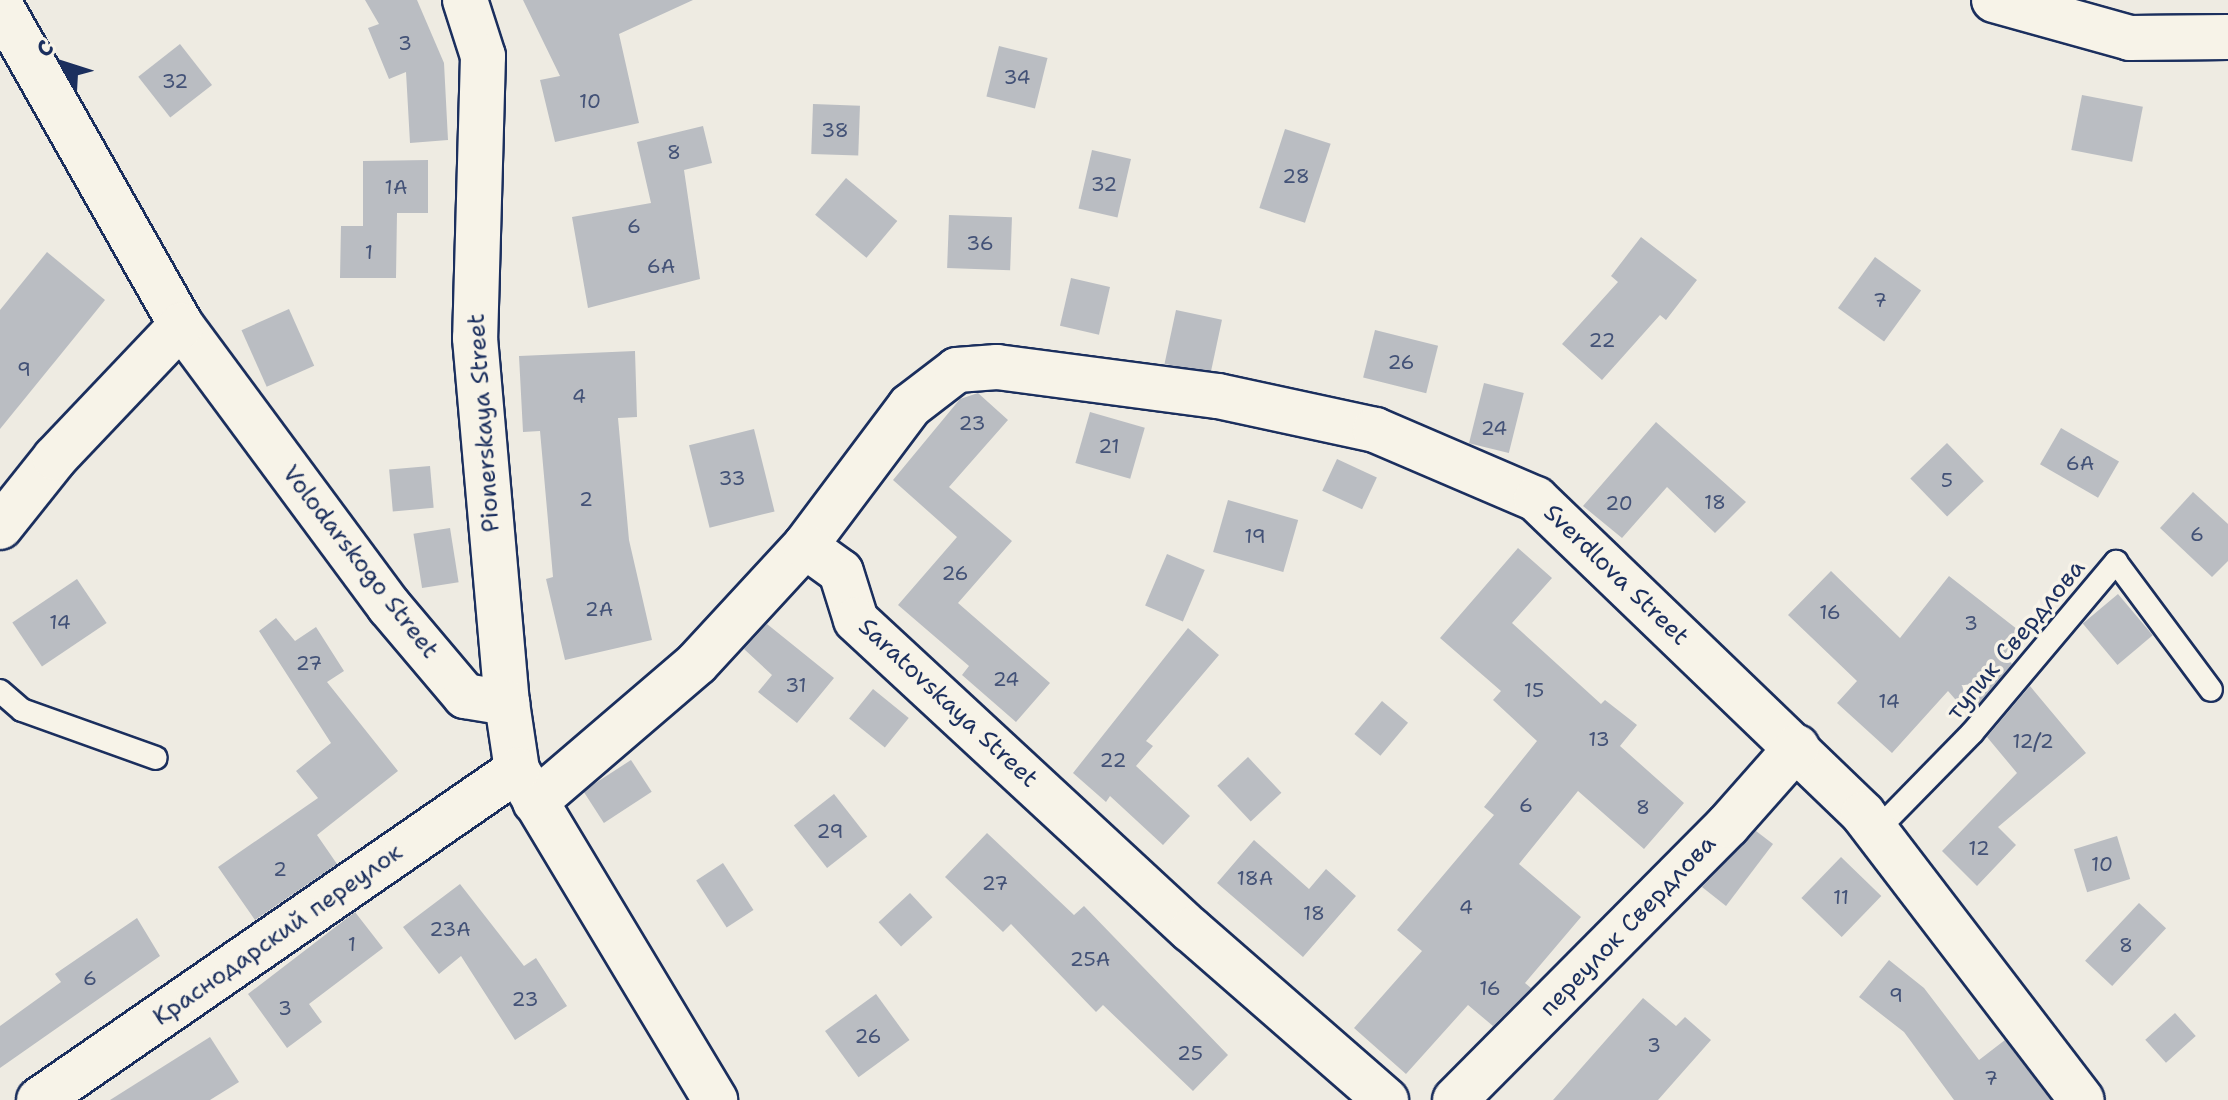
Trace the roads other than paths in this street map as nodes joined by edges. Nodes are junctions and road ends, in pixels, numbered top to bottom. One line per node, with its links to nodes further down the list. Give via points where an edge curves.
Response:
1 (465, 0): 10 (street, Pionerskaya Street, via 483,56 475,338)
2 (1994, 0): 4 (street, via 2130,38)
3 (0, 5): 5 (street, Volodarskogo Street)
4 (2228, 37)
5 (181, 325): 6 (street, via 55,458); 10 (street, Volodarskogo Street, via 389,606 465,696)
6 (0, 527)
7 (805, 546): 11 (street, Sverdlova Street, via 910,406 957,370 997,367 1218,396 1375,430 1536,499); 13 (street, via 697,663); 17 (street, Saratovskaya Street, via 841,572 856,620 1191,930)
8 (2211, 690): 14 (lane, тупик Свердлова, via 2116,562 1972,733)
9 (0, 691): 12 (lane, via 22,710)
10 (507, 703): 13 (street)
11 (1797, 747): 14 (street, Sverdlova Street); 18 (street, переулок Свердлова, via 1728,825)
12 (156, 758)
13 (526, 786): 15 (street, Краснодарский переулок); 16 (street)
14 (1876, 831): 19 (street, Sverdlova Street)
15 (39, 1100)
16 (715, 1100)
17 (1386, 1100)
18 (1455, 1100)
19 (2082, 1100)

